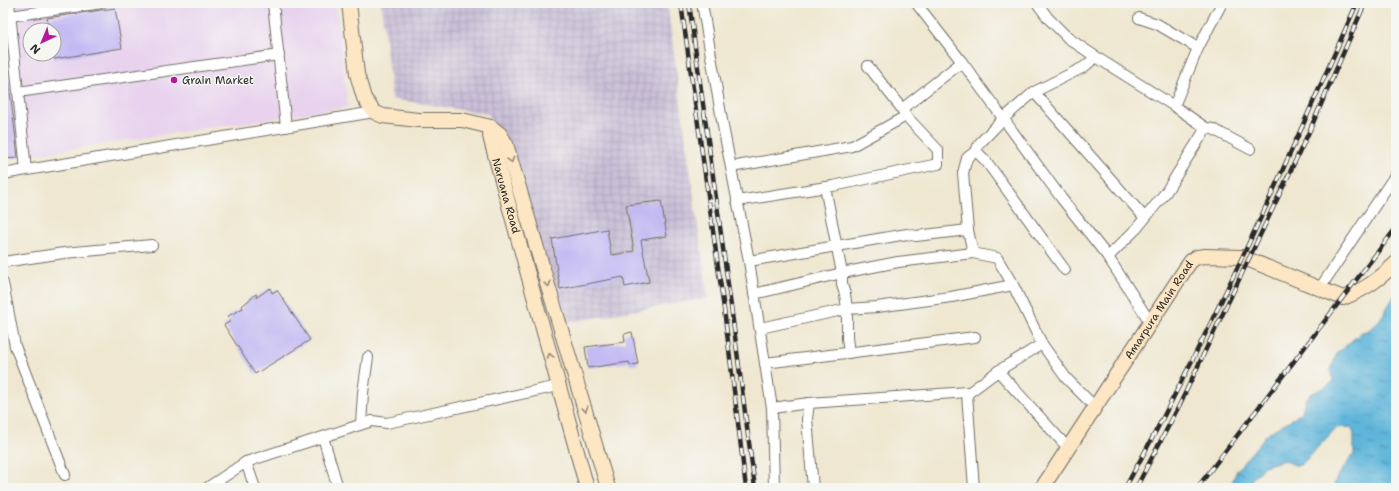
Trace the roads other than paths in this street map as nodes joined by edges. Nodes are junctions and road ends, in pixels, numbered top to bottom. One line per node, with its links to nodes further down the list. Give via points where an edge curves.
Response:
1 (9, 3): 9 (street)
2 (102, 3): 9 (street)
3 (273, 3): 12 (street)
4 (349, 3): 19 (street, via 357,74 364,98)
5 (702, 3): 27 (street)
6 (916, 3): 14 (street)
7 (1037, 3): 13 (street, via 1068,38)
8 (1222, 3): 11 (street)
9 (10, 16): 16 (street)
10 (1139, 18): 11 (street, via 1157,24)
11 (1198, 48): 18 (street)
12 (279, 55): 16 (street); 22 (street)
13 (1096, 57): 17 (street, via 1084,67); 18 (street)
14 (962, 62): 20 (street); 21 (street)
15 (868, 66): 20 (street)
16 (18, 92): 28 (street)
17 (1034, 92): 21 (street); 33 (street)
18 (1174, 106): 24 (street)
19 (374, 112): 22 (street); 23 (street, via 382,116 418,120 462,120)
20 (904, 113): 27 (street, via 880,132 852,146); 31 (street, via 938,150 938,164)
21 (1004, 118): 26 (street, via 979,144); 38 (street, via 1062,199)
22 (286, 127): 28 (street)
23 (491, 127): 57 (street, Naruana Road, one-way to 23, via 492,144); 71 (street, one-way to 71, via 500,134 507,147)
24 (1206, 128): 25 (street); 33 (street, via 1166,192)
25 (1250, 148)
26 (976, 152): 34 (street, via 967,158 963,173); 42 (street, via 986,161)
27 (731, 167): 32 (street)
28 (26, 170): 29 (street)
29 (3, 174)
30 (1396, 174): 46 (street)
31 (825, 187): 32 (street); 36 (street)
32 (737, 201): 40 (street)
33 (1145, 218): 38 (street)
34 (968, 230): 36 (street, via 916,236 907,234); 37 (street)
35 (152, 245): 39 (street, via 64,253)
36 (837, 246): 40 (street); 43 (street)
37 (973, 253): 43 (street); 45 (street, via 997,258)
38 (1108, 257): 49 (street)
39 (3, 262)
40 (749, 262): 47 (street)
41 (1396, 263): 46 (street, Amarpura Main Road, via 1368,287 1343,298)
42 (1065, 270)
43 (842, 272): 47 (street); 48 (street)
44 (3, 282): 66 (street, via 16,346)
45 (1013, 285): 48 (street, via 951,297); 52 (street)
46 (1320, 288): 49 (street, Amarpura Main Road, via 1242,257 1197,257 1186,268)
47 (754, 294): 50 (street)
48 (847, 309): 50 (street); 53 (street)
49 (1150, 322): 60 (street, Amarpura Main Road)
50 (760, 328): 55 (street)
51 (975, 337): 53 (street)
52 (1042, 344): 56 (street); 60 (street, via 1066,378)
53 (849, 353): 55 (street)
54 (368, 356): 62 (street)
55 (765, 363): 61 (street)
56 (998, 371): 58 (street); 64 (street)
57 (558, 386): 62 (street, via 387,423 372,421); 70 (street, Naruana Road)
58 (968, 392): 59 (street); 74 (street, via 966,398)
59 (809, 403): 61 (street); 73 (street, via 807,419)
60 (1095, 407): 64 (street, Amarpura Main Road)
61 (772, 408): 72 (street)
62 (361, 424): 63 (street)
63 (323, 437): 65 (street); 69 (street)
64 (1068, 448): 75 (street, Amarpura Main Road)
65 (246, 462): 67 (street); 68 (street)
66 (65, 475)
67 (207, 488)
68 (255, 488)
69 (338, 488)
70 (587, 488)
71 (608, 488)
72 (774, 488)
73 (813, 488)
74 (974, 488)
75 (1042, 488)

